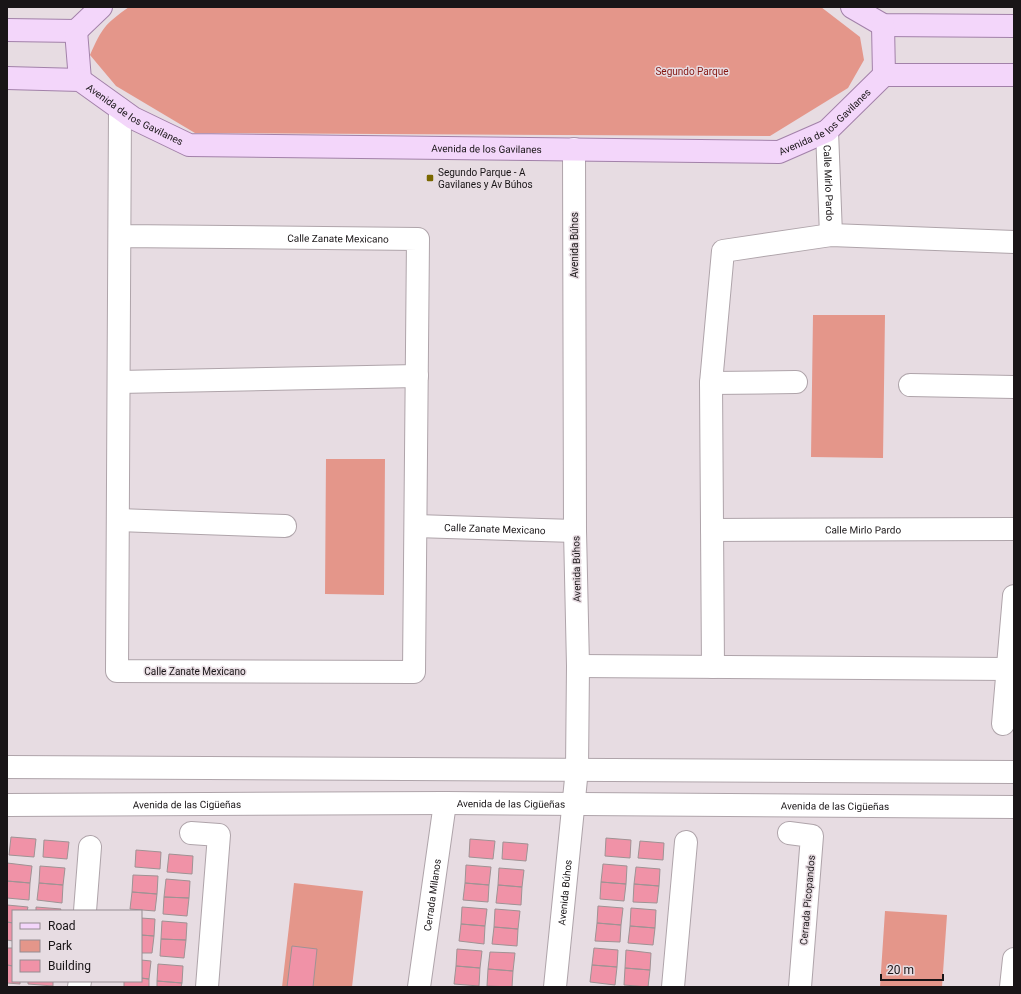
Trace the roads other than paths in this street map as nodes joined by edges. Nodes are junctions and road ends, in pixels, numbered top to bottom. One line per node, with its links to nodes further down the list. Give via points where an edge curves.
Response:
1 (101, 7): 6 (main road)
2 (852, 7): 3 (main road)
3 (883, 25): 4 (main road); 7 (main road)
4 (1014, 26)
5 (7, 30): 6 (main road)
6 (76, 32): 10 (main road, Avenida de los Gavilanes)
7 (884, 74): 8 (main road); 12 (main road, Avenida de los Gavilanes)
8 (1014, 75)
9 (7, 78): 10 (main road, Avenida de los Gavilanes)
10 (80, 80): 11 (main road, Avenida de los Gavilanes)
11 (120, 109): 13 (main road, Avenida de los Gavilanes, via 189,145); 15 (street, Calle Zanate Mexicano)
12 (826, 131): 13 (main road, Avenida de los Gavilanes, via 778,152); 14 (street, Calle Mirlo Pardo)
13 (574, 149): 28 (street, Avenida Búhos)
14 (832, 235): 16 (street, Calle Mirlo Pardo); 20 (street, Calle Mirlo Pardo, via 723,251)
15 (120, 236): 17 (street, Calle Zanate Mexicano, via 418,239); 18 (street, Calle Zanate Mexicano)
16 (1014, 242)
17 (417, 376): 18 (street); 25 (street, Calle Zanate Mexicano)
18 (119, 382): 23 (street, Calle Zanate Mexicano)
19 (796, 382): 20 (street)
20 (711, 383): 27 (street, Calle Mirlo Pardo)
21 (910, 385): 22 (street)
22 (1014, 388)
23 (118, 520): 24 (street); 25 (street, Calle Zanate Mexicano, via 117,671 414,672)
24 (285, 526)
25 (416, 526): 28 (street, Calle Zanate Mexicano)
26 (1014, 529): 27 (street, Calle Mirlo Pardo)
27 (712, 530): 31 (street, Calle Mirlo Pardo)
28 (575, 531): 30 (street, Avenida Búhos)
29 (1014, 596): 32 (street)
30 (578, 666): 31 (street); 35 (street, Avenida Búhos)
31 (713, 667): 32 (street)
32 (1008, 669): 33 (street)
33 (1003, 724)
34 (7, 767): 35 (street)
35 (577, 769): 36 (street); 39 (street, Avenida Búhos)
36 (1014, 772)
37 (445, 803): 38 (street, Avenida de las Cigüeñas); 39 (street, Avenida de las Cigüeñas); 48 (street, Cerrada Milanos)
38 (7, 804)
39 (572, 805): 40 (street, Avenida de las Cigüeñas); 49 (street, Avenida Búhos)
40 (1014, 806)
41 (191, 833): 47 (street, via 219,835)
42 (789, 833): 51 (street, Cerrada Picopandos, via 812,836)
43 (686, 842): 50 (street)
44 (90, 847): 45 (street)
45 (85, 910)
46 (1014, 959): 52 (street)
47 (207, 987)
48 (419, 987)
49 (555, 987)
50 (673, 987)
51 (800, 987)
52 (1011, 987)

